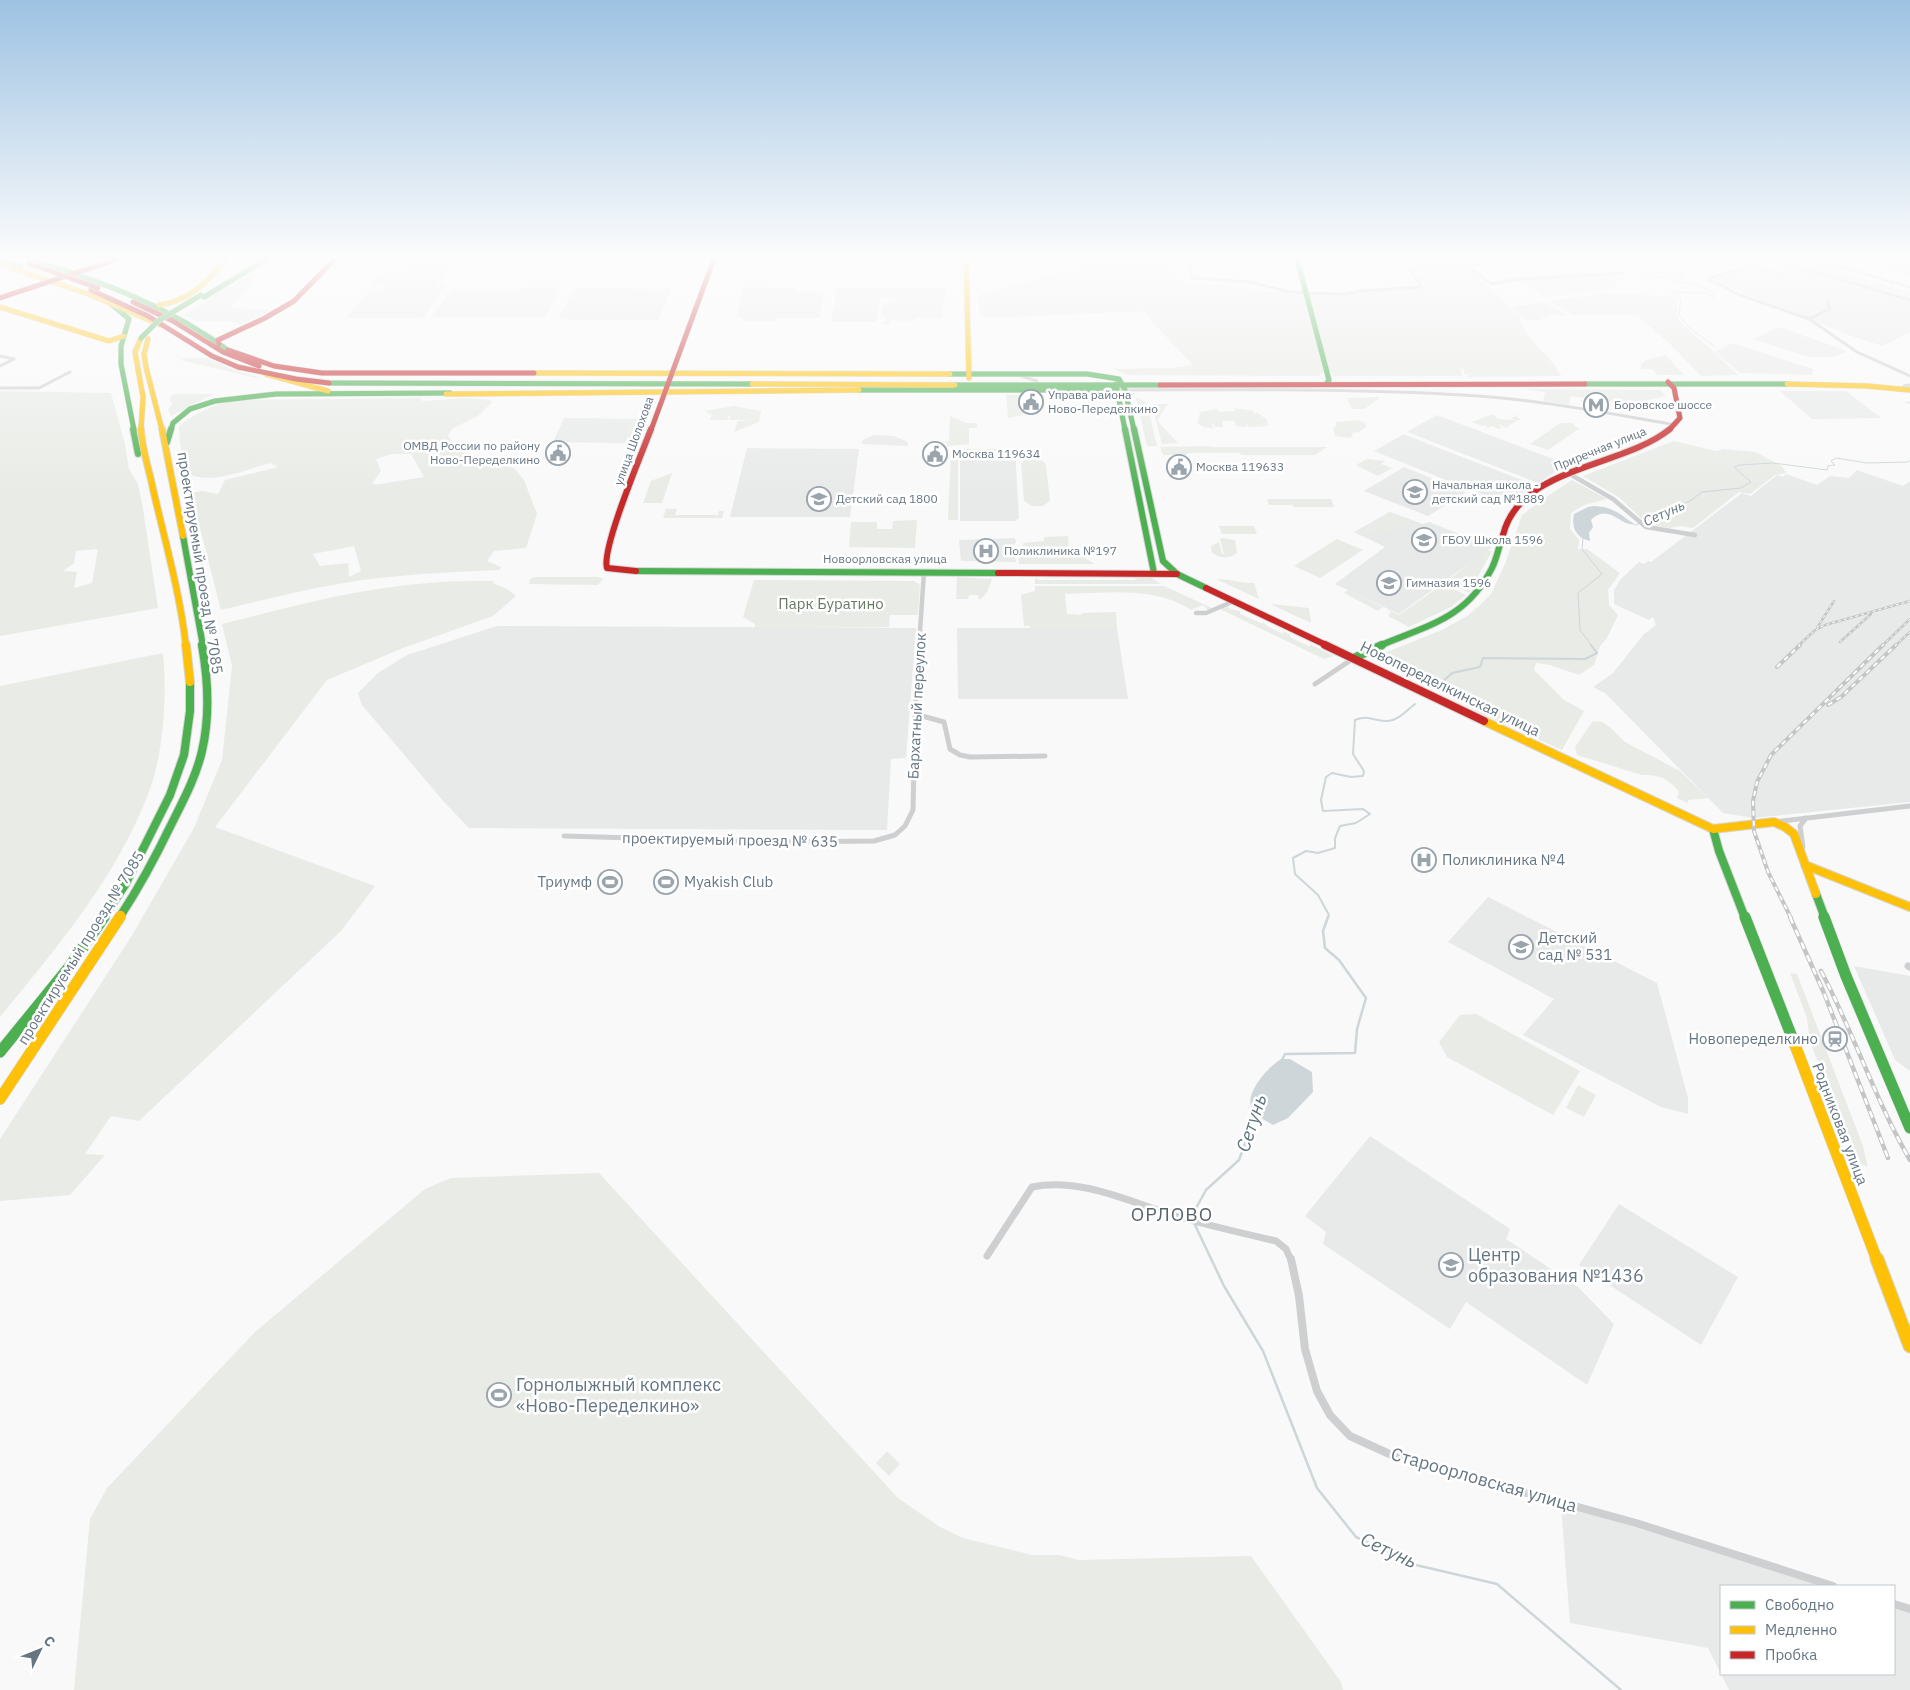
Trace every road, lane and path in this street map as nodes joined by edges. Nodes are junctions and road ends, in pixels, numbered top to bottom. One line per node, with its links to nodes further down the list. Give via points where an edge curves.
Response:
1 (101, 338): 13 (main road)
2 (117, 338): 13 (main road)
3 (124, 338): 16 (main road)
4 (186, 338): 22 (main road, via 222,361)
5 (199, 338): 18 (main road)
6 (211, 338): 14 (main road)
7 (223, 338): 14 (main road, via 218,340)
8 (686, 338): 38 (main road, улица Шолохова)
9 (968, 338): 32 (main road)
10 (1317, 338): 34 (main road)
11 (1833, 338): 27 (street, via 1880,364)
12 (144, 339): 53 (main road, проектируемый проезд № 7085, via 146,367); 55 (main road, проектируемый проезд № 7085, via 135,352 143,397 143,454)
13 (108, 340): 16 (main road)
14 (219, 344): 15 (main road)
15 (228, 350): 18 (main road); 23 (main road, via 284,368)
16 (120, 351): 55 (main road, via 125,396 137,452)
17 (0, 356): 19 (street, via 14,359)
18 (247, 363): 28 (main road, via 316,377)
19 (0, 366)
20 (70, 372): 44 (street, via 39,388)
21 (659, 373): 25 (main road); 31 (main road); 38 (main road)
22 (266, 374): 35 (main road, via 350,384); 49 (main road, via 335,392)
23 (353, 374): 24 (main road); 28 (main road)
24 (476, 374): 25 (main road); 29 (main road)
25 (511, 374): 30 (main road)
26 (1008, 374): 32 (main road); 33 (street); 40 (main road, via 1095,374 1113,377)
27 (1910, 376)
28 (365, 379): 29 (main road)
29 (437, 380): 30 (main road)
30 (537, 380): 31 (main road)
31 (643, 380): 38 (main road)
32 (969, 380): 33 (main road); 38 (main road); 38 (main road); 39 (main road); 45 (main road)
33 (1037, 381): 40 (main road)
34 (1328, 382): 37 (main road); 40 (main road); 41 (main road); 42 (main road)
35 (517, 383): 36 (main road); 50 (main road)
36 (527, 383): 38 (main road); 48 (main road)
37 (1670, 383): 42 (main road); 43 (main road, via 1837,381); 52 (main road, via 1680,418)
38 (670, 384): 45 (main road, via 765,390); 48 (main road); 57 (main road, улица Шолохова, via 610,541 605,562 607,568)
39 (1046, 385): 40 (main road); 46 (main road)
40 (1120, 385): 41 (main road); 46 (main road); 47 (street); 59 (main road); 60 (main road, Новопеределкинская улица, via 1163,561)
41 (1215, 385): 47 (street)
42 (1424, 385): 51 (street)
43 (1908, 387)
44 (0, 388)
45 (985, 389): 46 (main road)
46 (1014, 389)
47 (1241, 390): 51 (street)
48 (569, 392): 50 (main road)
49 (378, 394): 50 (main road); 53 (main road, via 264,394 218,400 176,420 167,433)
50 (446, 394)
51 (1414, 394): 52 (street, via 1529,401)
52 (1676, 425): 54 (main road, Приречная улица, via 1648,443)
53 (167, 448): 77 (main road, проектируемый проезд № 7085, via 206,665 207,707 202,751 189,790 142,883)
54 (1568, 473): 56 (street, via 1613,499 1646,527); 63 (main road, Приречная улица, via 1514,509 1488,576 1480,591 1465,606)
55 (152, 483): 76 (main road, проектируемый проезд № 7085, via 190,672 190,710 184,755 170,795 125,885 70,966)
56 (1695, 535)
57 (616, 570): 58 (main road, Новоорловская улица)
58 (924, 572): 59 (main road, Новоорловская улица); 65 (street, Бархатный переулок)
59 (1154, 573): 60 (main road, Новопеределкинская улица)
60 (1177, 574): 61 (main road, Новопеределкинская улица)
61 (1234, 601): 62 (street, via 1206,613); 63 (main road, Новопеределкинская улица)
62 (1196, 613)
63 (1354, 658): 64 (street); 70 (main road, Новопеределкинская улица)
64 (1315, 684)
65 (915, 714): 66 (street, via 944,722 947,746 958,755); 71 (street, Бархатный переулок, via 913,810 905,826)
66 (1044, 756)
67 (1910, 806): 68 (street)
68 (1808, 817): 69 (street); 73 (street, via 1800,826)
69 (1774, 822): 70 (main road); 73 (main road, via 1794,834)
70 (1713, 829): 80 (main road, Родниковая улица)
71 (895, 835): 72 (street, проектируемый проезд № 635, via 874,841 779,842)
72 (564, 836)
73 (1801, 851): 74 (main road)
74 (1805, 865): 75 (main road); 78 (main road, via 1846,976)
75 (1910, 907)
76 (0, 1052)
77 (0, 1099)
78 (1910, 1128)
79 (987, 1256): 81 (street, Староорловская улица, via 1032,1187 1040,1184 1107,1194 1187,1219 1276,1241 1286,1249 1291,1259 1305,1349 1317,1391 1330,1415 1350,1436 1396,1457 1636,1523)
80 (1910, 1346)
81 (1830, 1585)
82 (1895, 1604): 83 (street)
83 (1910, 1609)

